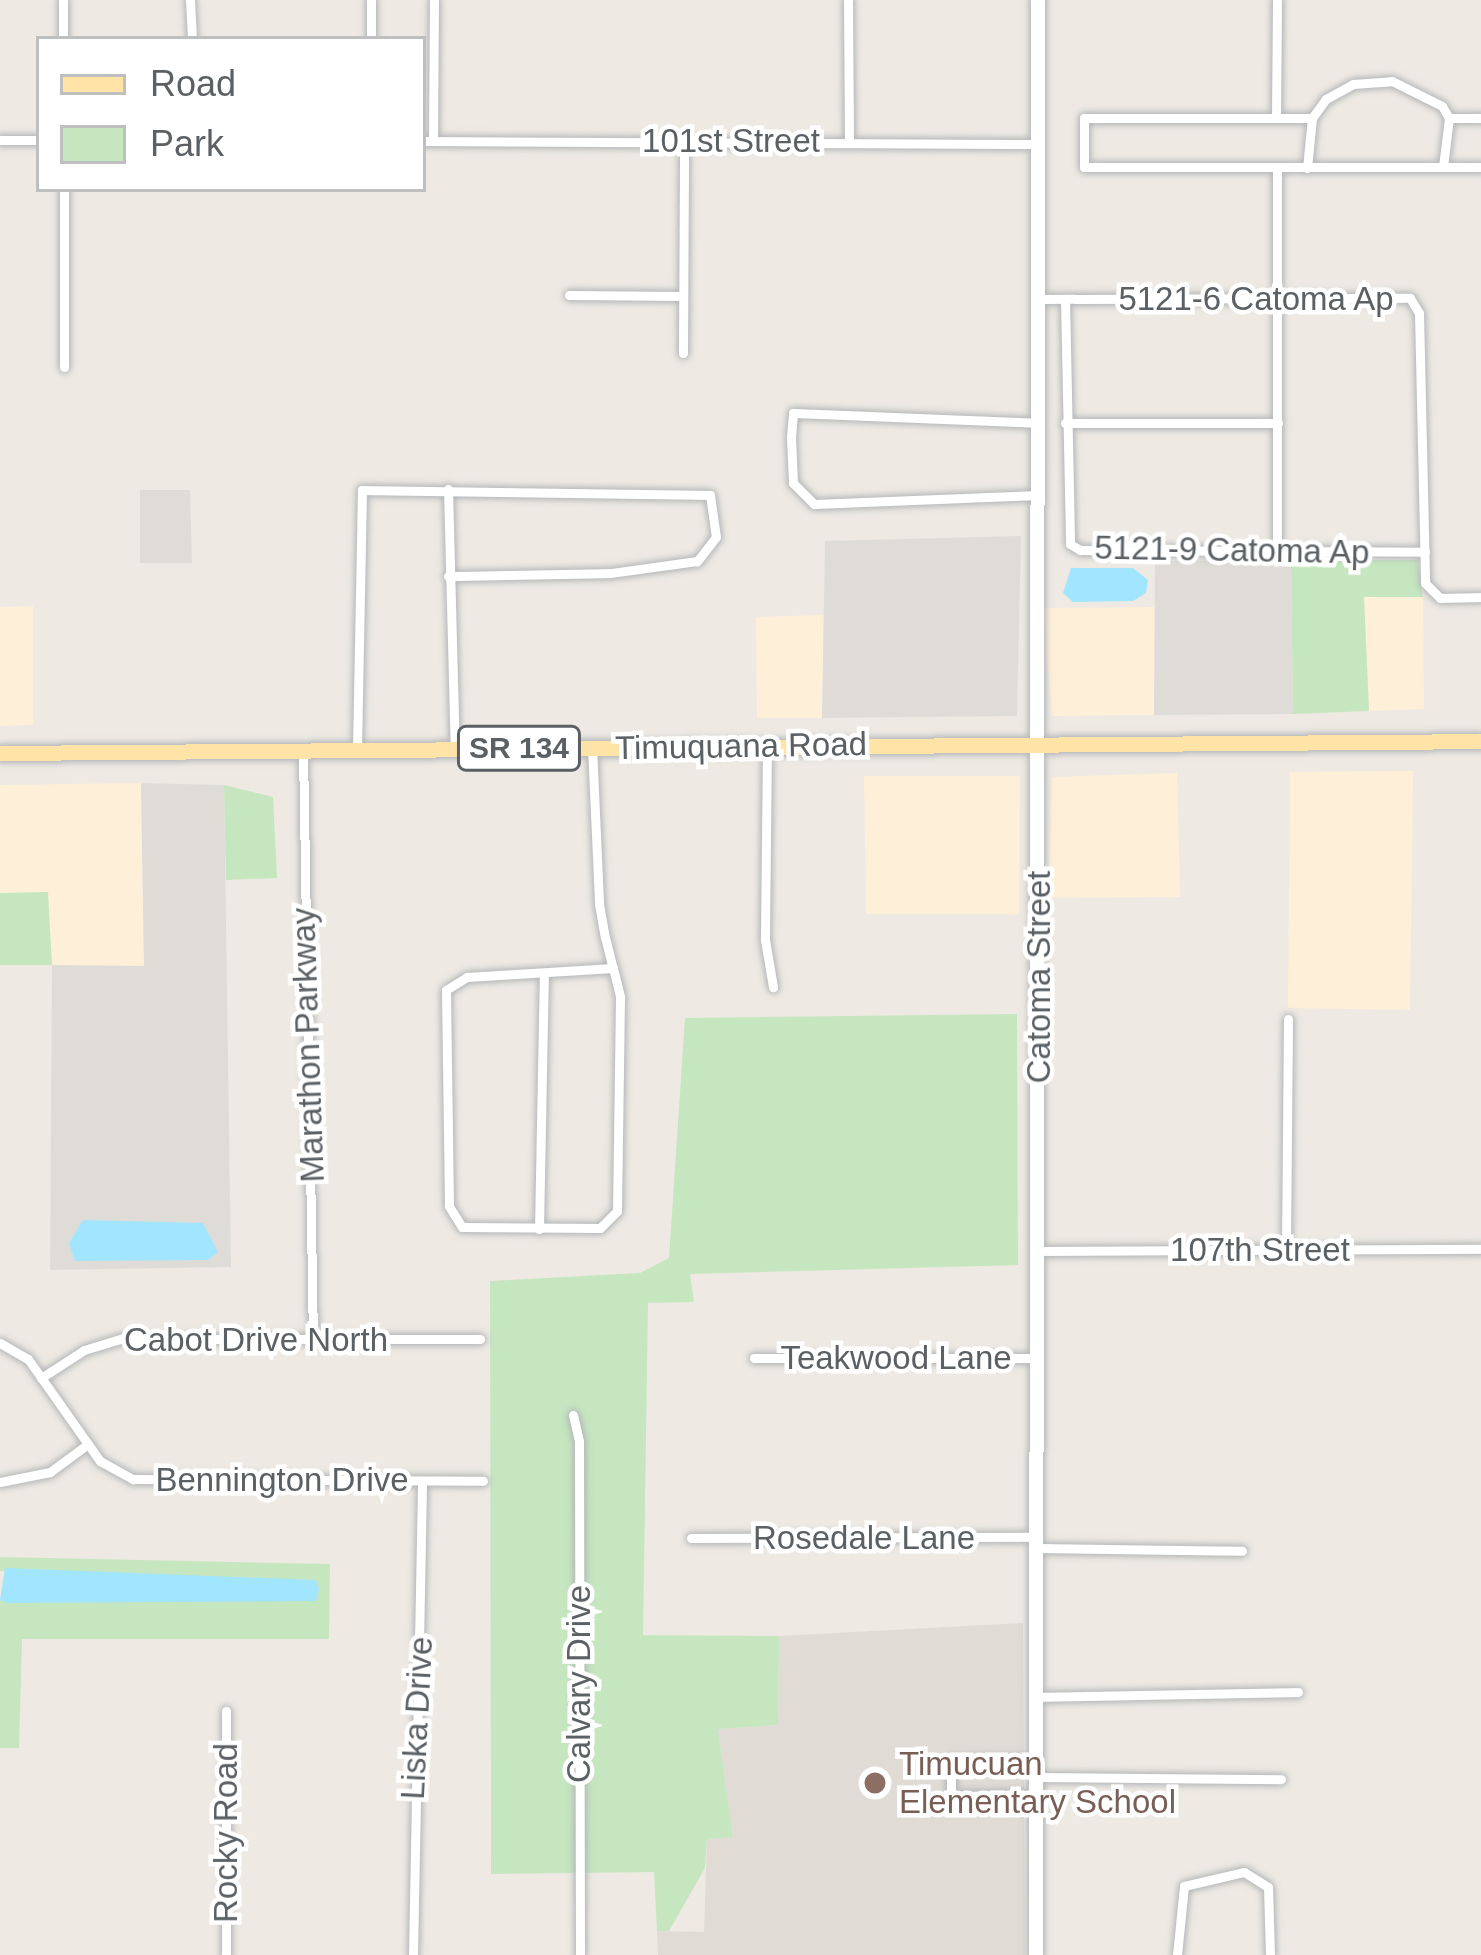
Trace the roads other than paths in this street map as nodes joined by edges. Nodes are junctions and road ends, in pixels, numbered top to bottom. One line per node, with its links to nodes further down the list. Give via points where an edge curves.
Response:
1 (63, 0): 8 (street)
2 (190, 0): 9 (street)
3 (371, 0): 10 (street)
4 (434, 0): 17 (street)
5 (848, 0): 19 (street)
6 (1038, 0): 20 (street, Catoma Street)
7 (1277, 0): 11 (street)
8 (63, 36)
9 (192, 36)
10 (371, 36)
11 (1276, 118): 12 (street); 21 (street, via 1084,118 1084,167)
12 (1312, 118): 13 (street, via 1339,90 1392,81 1430,94); 24 (street)
13 (1449, 118): 14 (street); 22 (street)
14 (1481, 118)
15 (0, 140): 16 (street)
16 (36, 140)
17 (428, 141): 18 (street, 101st Street)
18 (684, 141): 19 (street, 101st Street); 27 (street)
19 (849, 141): 20 (street, 101st Street)
20 (1038, 144): 28 (street, Catoma Street)
21 (1277, 167): 24 (street); 30 (street)
22 (1443, 167): 23 (street); 24 (street)
23 (1481, 167)
24 (1307, 168)
25 (64, 192): 32 (street)
26 (569, 296): 27 (street)
27 (683, 296): 31 (street)
28 (1039, 299): 29 (street, 5121-6 Catoma Ap); 33 (street, Catoma Street)
29 (1065, 299): 30 (street, 5121-6 Catoma Ap); 34 (street, 5121-9 Catoma Ap)
30 (1280, 299): 35 (street); 39 (street, 5121-6 Catoma Ap, via 1402,296 1415,304)
31 (683, 353)
32 (64, 367)
33 (1038, 423): 37 (street, Catoma Street); 37 (street, via 793,413 793,483 814,504)
34 (1066, 423): 35 (street); 38 (street, 5121-9 Catoma Ap, via 1066,533 1081,550)
35 (1278, 423): 38 (street)
36 (448, 489): 40 (street); 40 (street, via 700,489 710,495 716,528 712,548 697,560 610,573); 48 (street, via 358,494)
37 (1038, 495): 43 (street, Catoma Street)
38 (1277, 550): 39 (street, 5121-9 Catoma Ap)
39 (1425, 552): 41 (street, 5121-6 Catoma Ap, via 1433,596)
40 (448, 576): 46 (street)
41 (1481, 597)
42 (1481, 741): 43 (main road, Timuquana Road / SR 134)
43 (1039, 743): 44 (main road, Timuquana Road / SR 134); 57 (street, Catoma Street)
44 (767, 745): 45 (main road, Timuquana Road / SR 134); 52 (street, via 765,940)
45 (592, 747): 46 (main road, Timuquana Road / SR 134); 50 (street, via 599,904)
46 (455, 749): 48 (main road, Timuquana Road / SR 134)
47 (303, 750): 48 (main road, Timuquana Road / SR 134); 49 (main road, Timuquana Road / SR 134); 59 (street, Marathon Parkway, via 302,960 314,1036)
48 (357, 750)
49 (0, 754)
50 (614, 968): 51 (street); 54 (street, via 617,1210 600,1228)
51 (544, 975): 54 (street); 54 (street, via 467,977 446,990 451,1214 473,1229)
52 (773, 987)
53 (1288, 1019): 56 (street)
54 (539, 1229)
55 (1481, 1249): 56 (street, 107th Street)
56 (1286, 1250): 57 (street, 107th Street)
57 (1038, 1251): 62 (street, Catoma Street)
58 (480, 1339): 59 (street, Cabot Drive North)
59 (313, 1340): 63 (street, Cabot Drive North, via 122,1339 84,1350)
60 (0, 1343): 63 (street, Bennington Drive)
61 (754, 1358): 62 (street, Teakwood Lane)
62 (1037, 1358): 70 (street, Catoma Street)
63 (41, 1378): 65 (street, Bennington Drive)
64 (573, 1415): 80 (street, Calvary Drive)
65 (88, 1444): 67 (street, Bennington Drive, via 114,1472 153,1482); 68 (street, via 50,1472)
66 (483, 1480): 67 (street, Bennington Drive)
67 (422, 1481): 79 (street, Liska Drive)
68 (0, 1482)
69 (691, 1538): 70 (street, Rosedale Lane)
70 (1037, 1543): 71 (street, Rosedale Lane); 73 (street, Catoma Street)
71 (1242, 1551)
72 (1298, 1692): 73 (street)
73 (1037, 1696): 75 (street, Catoma Street)
74 (226, 1711): 78 (street, Rocky Road)
75 (1037, 1768): 76 (street); 77 (street, Catoma Street); 77 (street, via 951,1761 951,1796)
76 (1281, 1779)
77 (1037, 1795): 81 (street, Catoma Street)
78 (226, 1955)
79 (412, 1955)
80 (580, 1955)
81 (1036, 1955)
82 (1177, 1955): 83 (street, via 1184,1886 1244,1872 1268,1886)
83 (1270, 1955)

